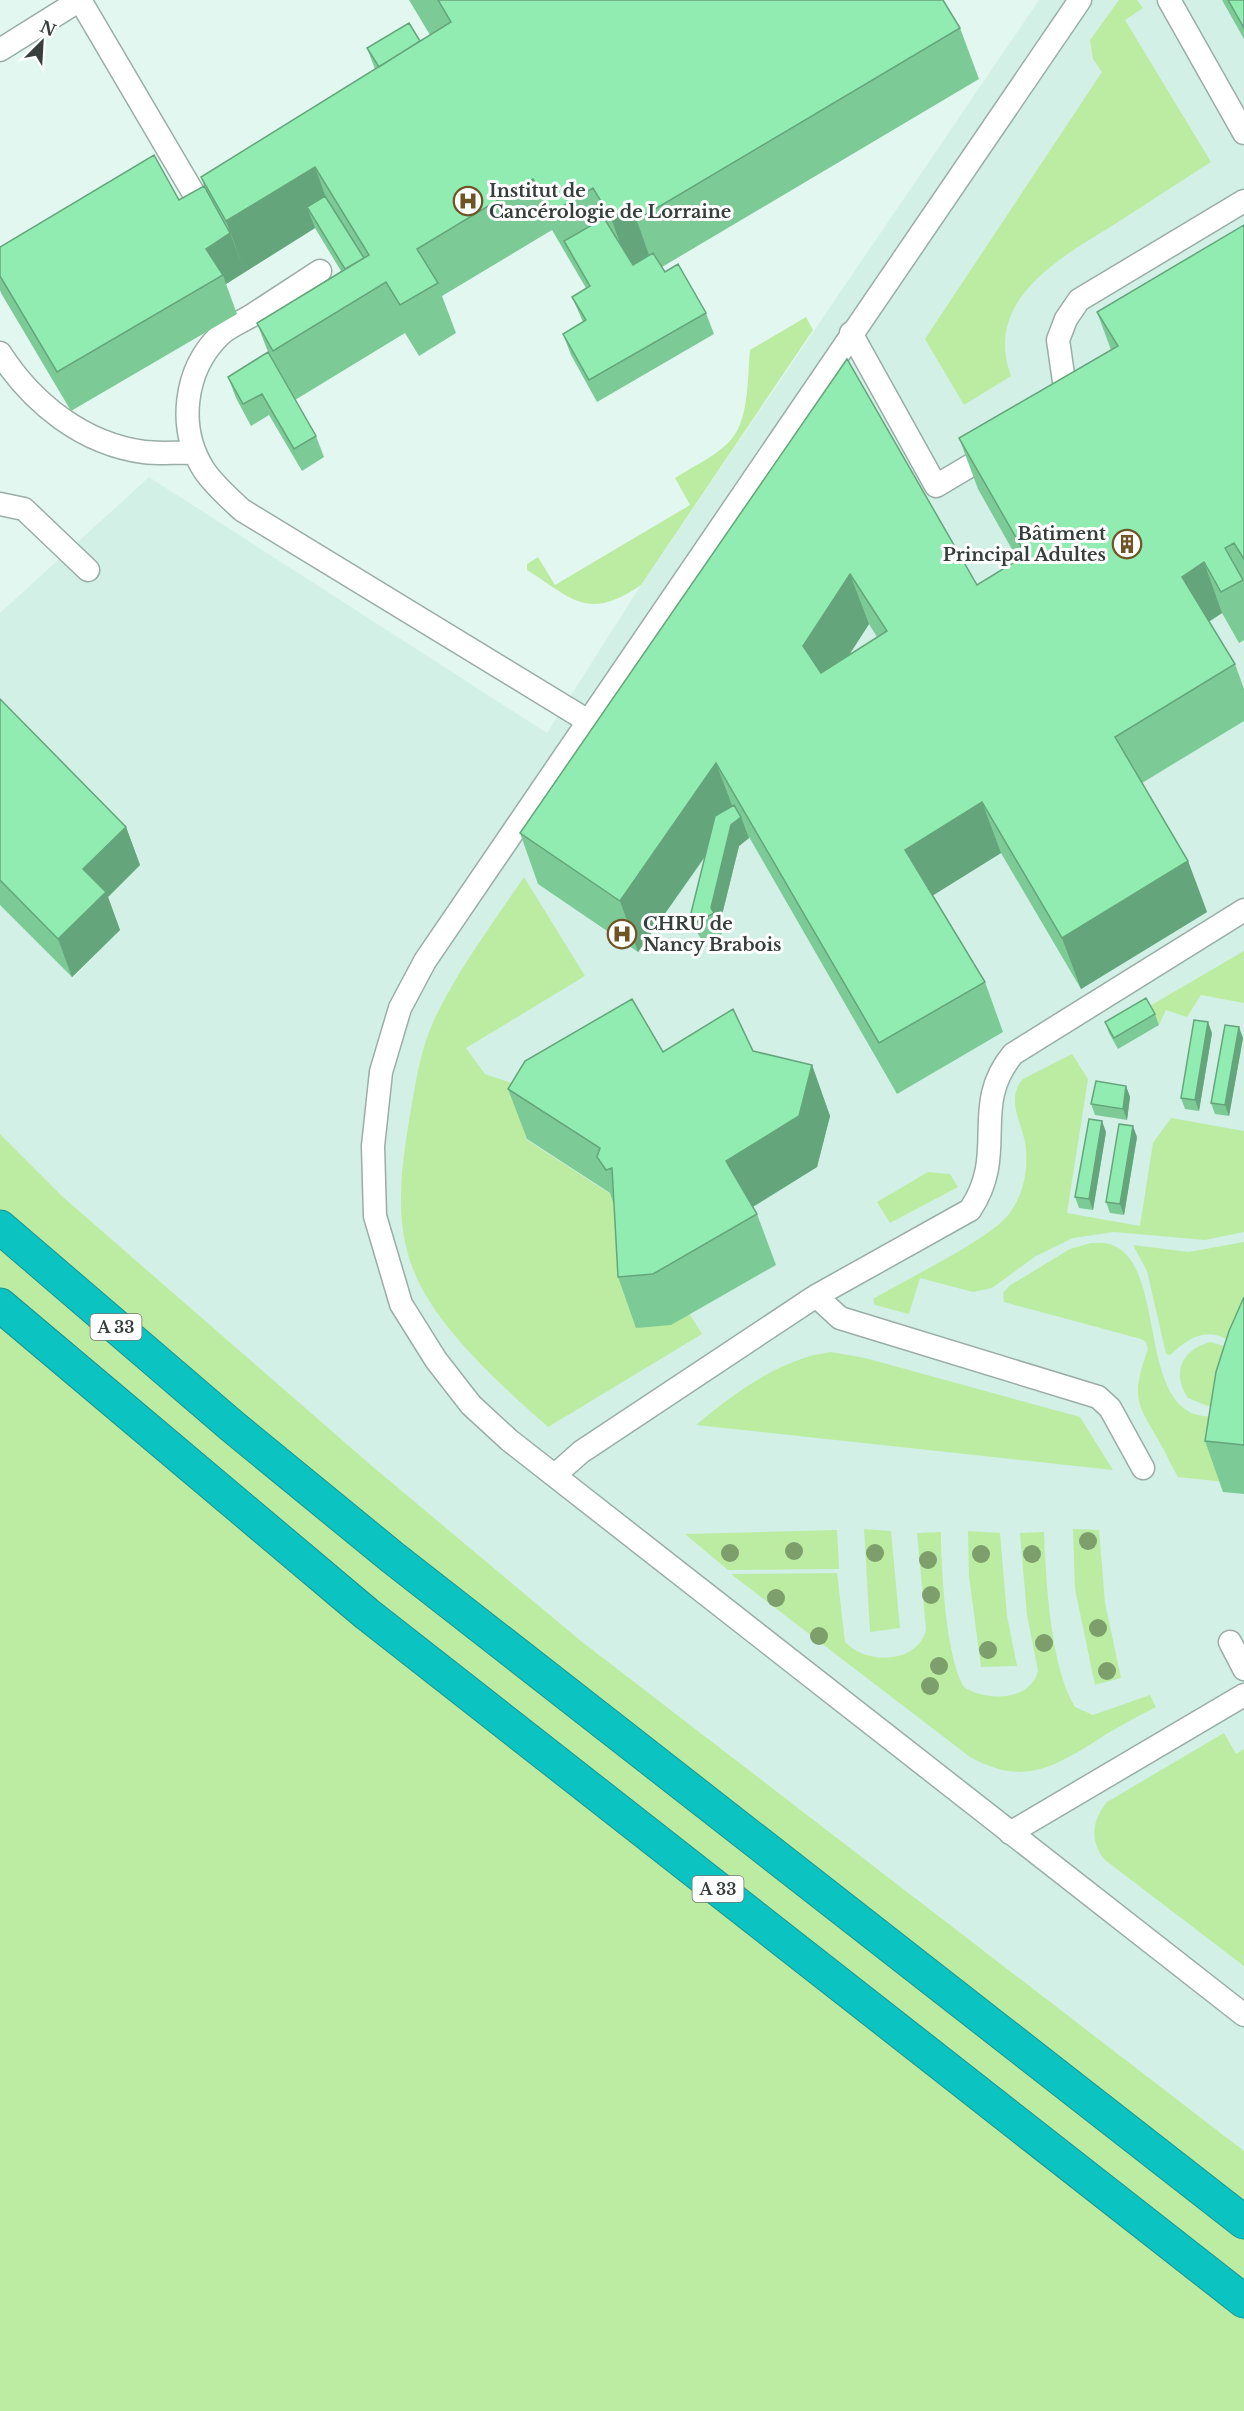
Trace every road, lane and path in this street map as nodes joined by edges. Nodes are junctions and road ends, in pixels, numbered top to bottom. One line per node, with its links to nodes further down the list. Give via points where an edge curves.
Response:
1 (80, 0): 4 (lane); 6 (lane)
2 (1080, 0): 11 (lane)
3 (1169, 0): 5 (lane)
4 (0, 50)
5 (1244, 133)
6 (172, 156): 7 (lane); 9 (lane)
7 (152, 168)
8 (1244, 201): 13 (lane, via 1079,300 1058,340 1068,409)
9 (204, 211)
10 (320, 272): 15 (lane, via 221,334 205,353 193,374 188,400)
11 (852, 333): 14 (lane, via 936,486); 18 (lane)
12 (0, 353): 15 (lane, via 41,404 70,426 106,442 144,452)
13 (1047, 421)
14 (1017, 439)
15 (195, 453): 18 (lane, via 205,471 242,510)
16 (0, 504): 17 (lane, via 24,509)
17 (88, 570)
18 (588, 721): 26 (lane, via 458,910 400,1008 381,1072 373,1146 375,1216 401,1304 436,1360 471,1405)
19 (1244, 910): 21 (lane, via 1013,1054 993,1086 988,1175 970,1210)
20 (0, 1227): 32 (highway, A 33, via 392,1557)
21 (816, 1296): 24 (lane, via 840,1318 1098,1397 1110,1408); 26 (lane, via 581,1452)
22 (0, 1305): 25 (highway, A 33)
23 (0, 1332): 25 (highway)
24 (1143, 1468)
25 (197, 1472): 33 (highway, A 33, via 367,1614)
26 (555, 1475): 30 (lane)
27 (1230, 1642): 28 (lane)
28 (1244, 1669)
29 (1244, 1695): 30 (lane)
30 (1010, 1833): 31 (lane)
31 (1244, 2015)
32 (1244, 2222)
33 (1244, 2301)

